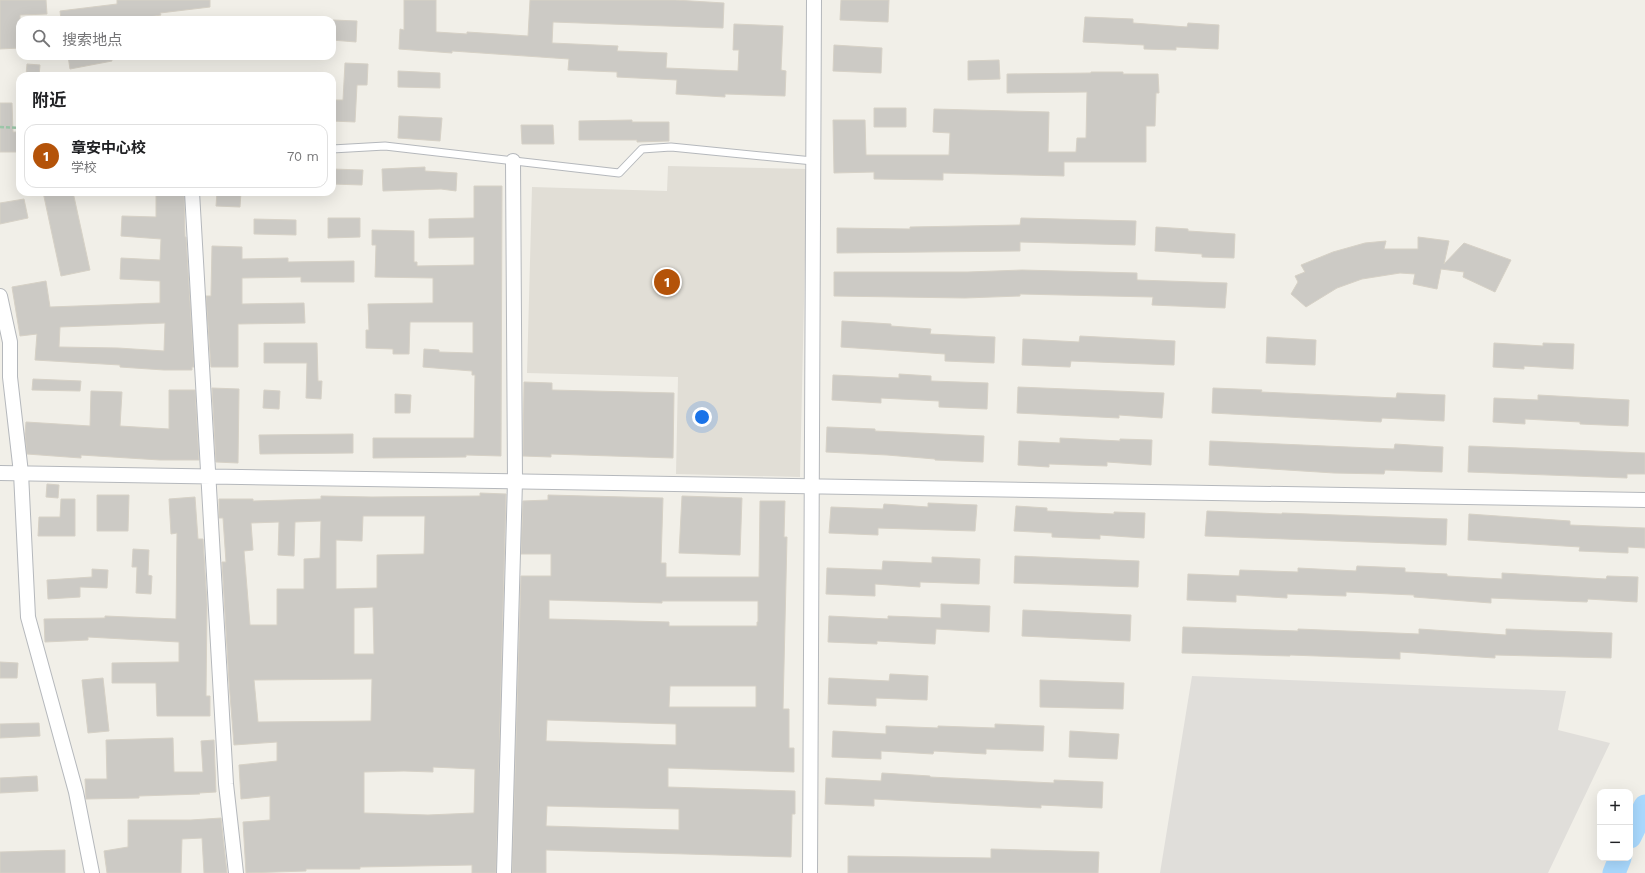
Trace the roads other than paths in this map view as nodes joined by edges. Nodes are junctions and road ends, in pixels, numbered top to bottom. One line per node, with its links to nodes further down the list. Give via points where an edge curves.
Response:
1 (814, 0): 4 (street)
2 (336, 149): 3 (lane, via 385,146)
3 (513, 161): 4 (lane, via 619,173 642,149 671,147); 10 (street)
4 (813, 161): 11 (street)
5 (192, 196): 9 (street)
6 (0, 296): 8 (street, via 10,342 10,377)
7 (0, 472): 8 (street)
8 (21, 473): 9 (street); 13 (street, via 28,617 76,792)
9 (209, 476): 10 (street); 14 (street, via 226,784)
10 (515, 481): 11 (street); 15 (street)
11 (811, 486): 12 (street); 16 (street)
12 (1645, 500)
13 (92, 873)
14 (236, 873)
15 (504, 873)
16 (810, 873)

